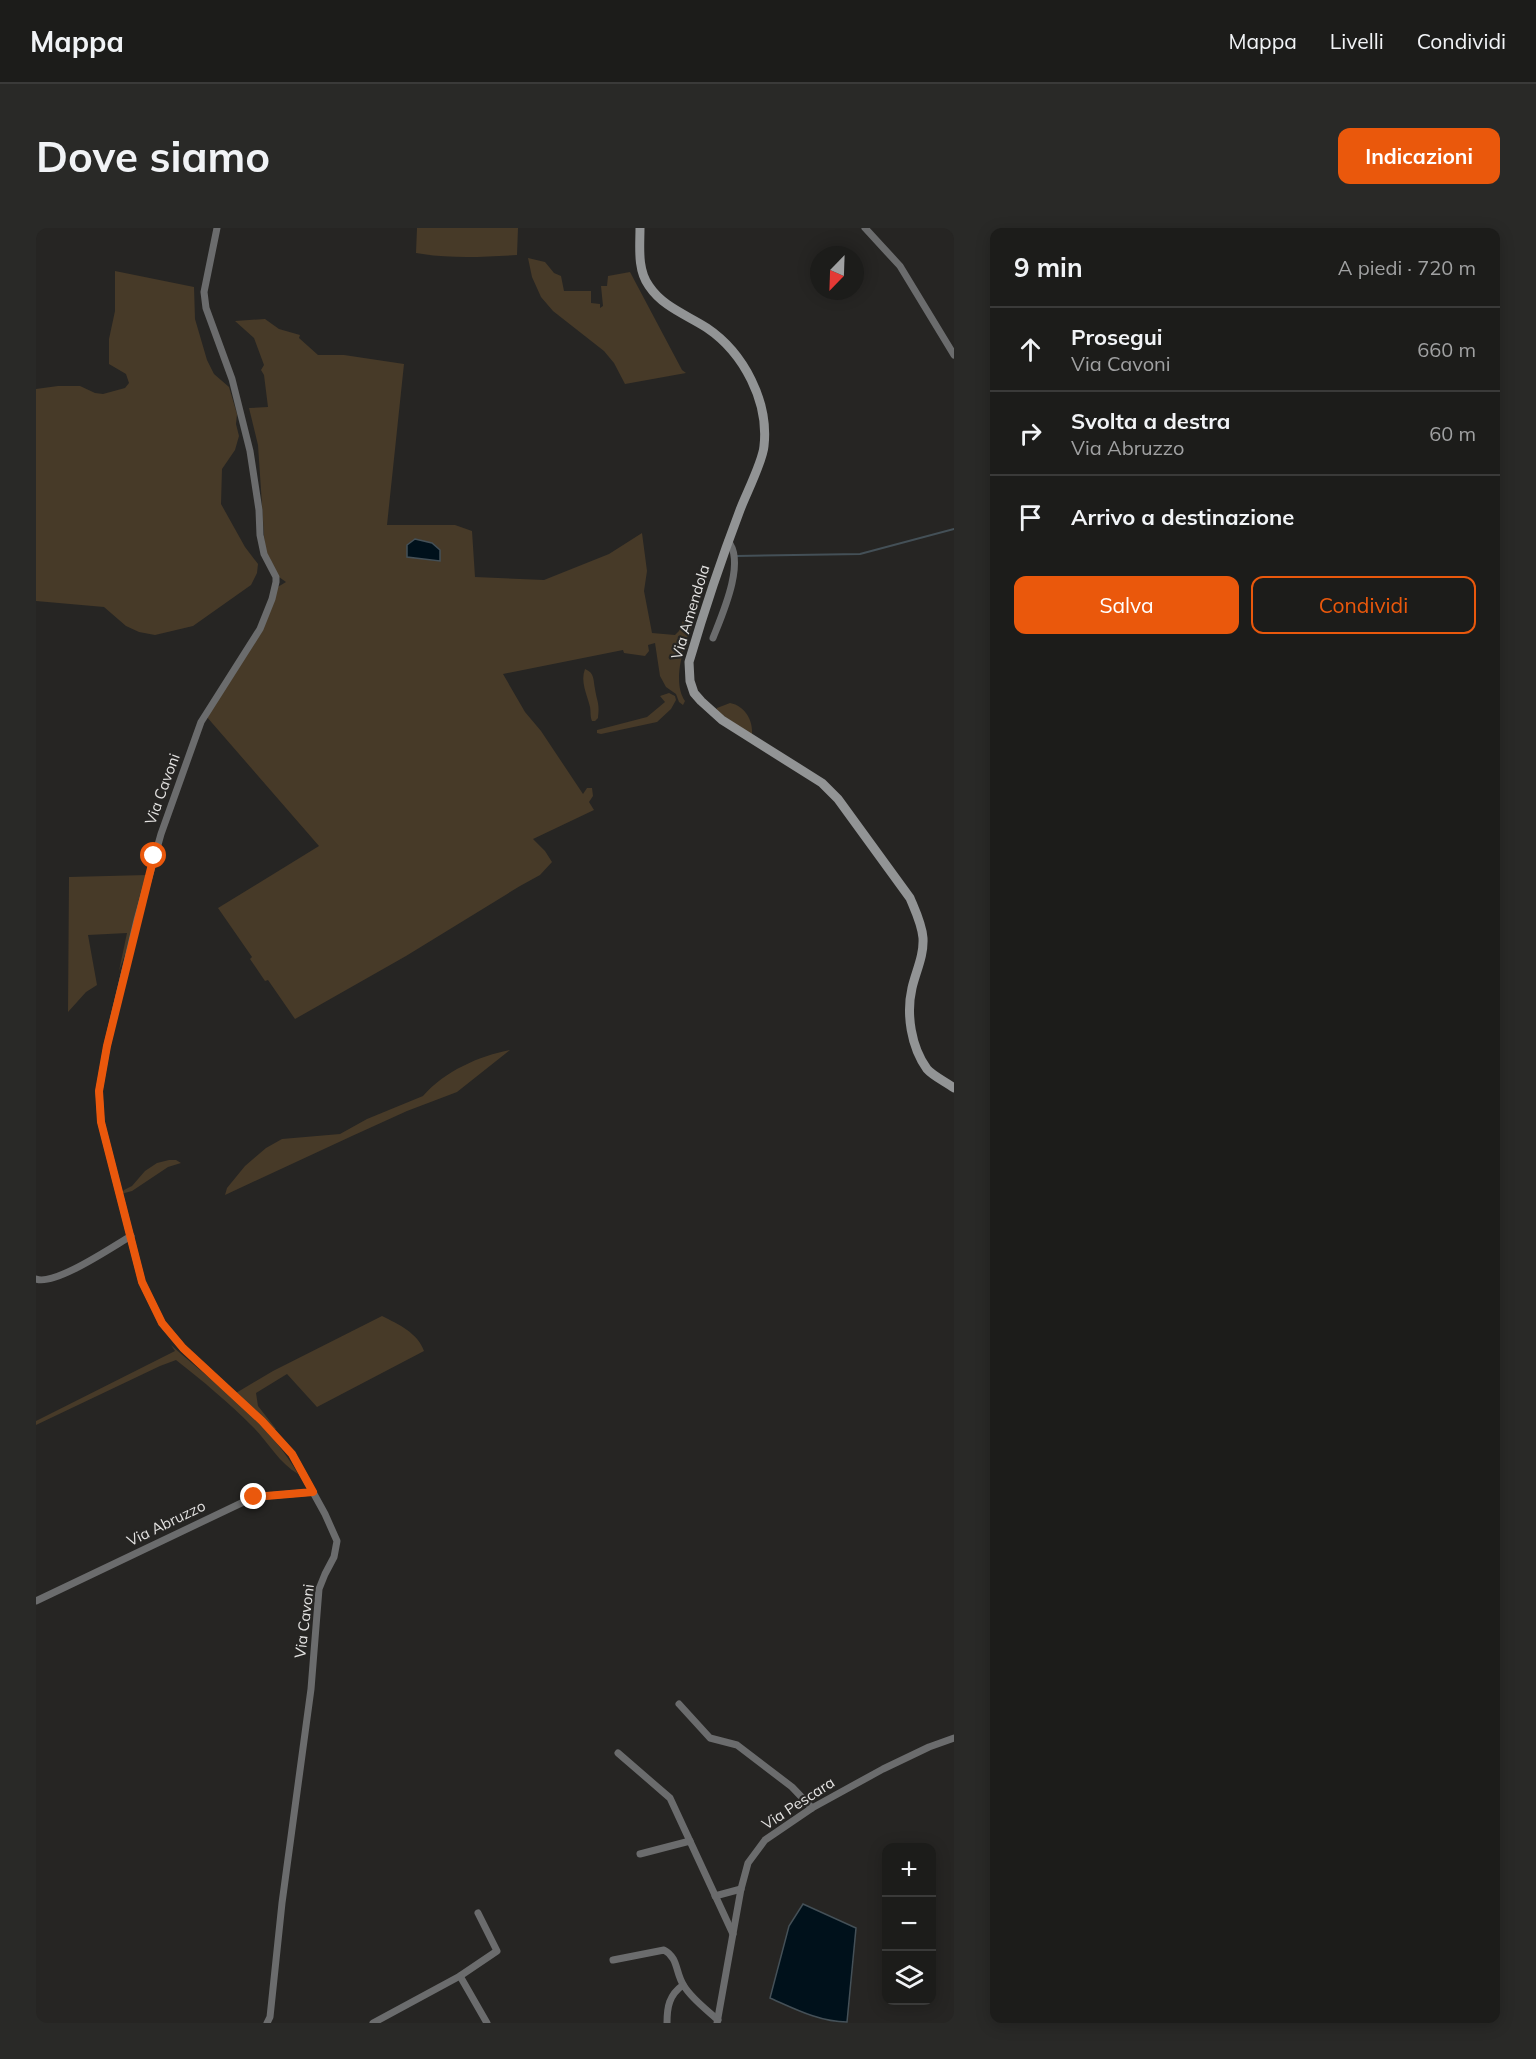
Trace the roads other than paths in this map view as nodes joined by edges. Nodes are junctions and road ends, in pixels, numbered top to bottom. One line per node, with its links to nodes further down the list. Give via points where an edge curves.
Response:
1 (217, 228): 8 (street, Via Cavoni, via 204,292 206,308 232,379 250,451 260,535 276,582 260,629 201,723 184,768 154,856 107,1046 99,1091 101,1122)
2 (640, 228): 5 (main road, Via Amendola, via 641,269 648,285 665,304 709,329 729,348 759,398 765,426 764,449)
3 (865, 228): 4 (street, via 900,266)
4 (954, 355)
5 (728, 541): 6 (street, via 735,557 731,588); 7 (main road, Via Amendola, via 688,662 694,693 722,720 822,783 910,898 923,937 922,960 912,988 909,1015 915,1045 928,1070)
6 (713, 638)
7 (954, 1088)
8 (131, 1236): 9 (street, via 61,1276 43,1282); 10 (street, Via Cavoni, via 142,1282 162,1323 292,1454)
9 (36, 1279)
10 (313, 1492): 11 (street, Via Abruzzo, via 254,1497); 26 (street, Via Cavoni, via 337,1541 319,1588 311,1689)
11 (36, 1601)
12 (679, 1704): 15 (street, via 711,1738 737,1745 792,1787)
13 (954, 1738): 15 (street, Via Pescara, via 883,1769)
14 (618, 1754): 16 (street, via 670,1798)
15 (812, 1808): 18 (street, Via Pescara, via 765,1840 748,1863)
16 (690, 1841): 17 (street); 19 (street)
17 (640, 1854)
18 (741, 1888): 19 (street); 21 (street, Via Pescara)
19 (715, 1896): 21 (street)
20 (478, 1913): 23 (street, via 497,1951)
21 (733, 1934): 25 (street, Via Pescara)
22 (613, 1960): 24 (street, via 664,1950 674,1958)
23 (460, 1976): 27 (street); 28 (street)
24 (683, 1985): 25 (street); 29 (street, via 669,2000)
25 (718, 2021)
26 (267, 2023)
27 (373, 2023)
28 (487, 2023)
29 (667, 2023)

